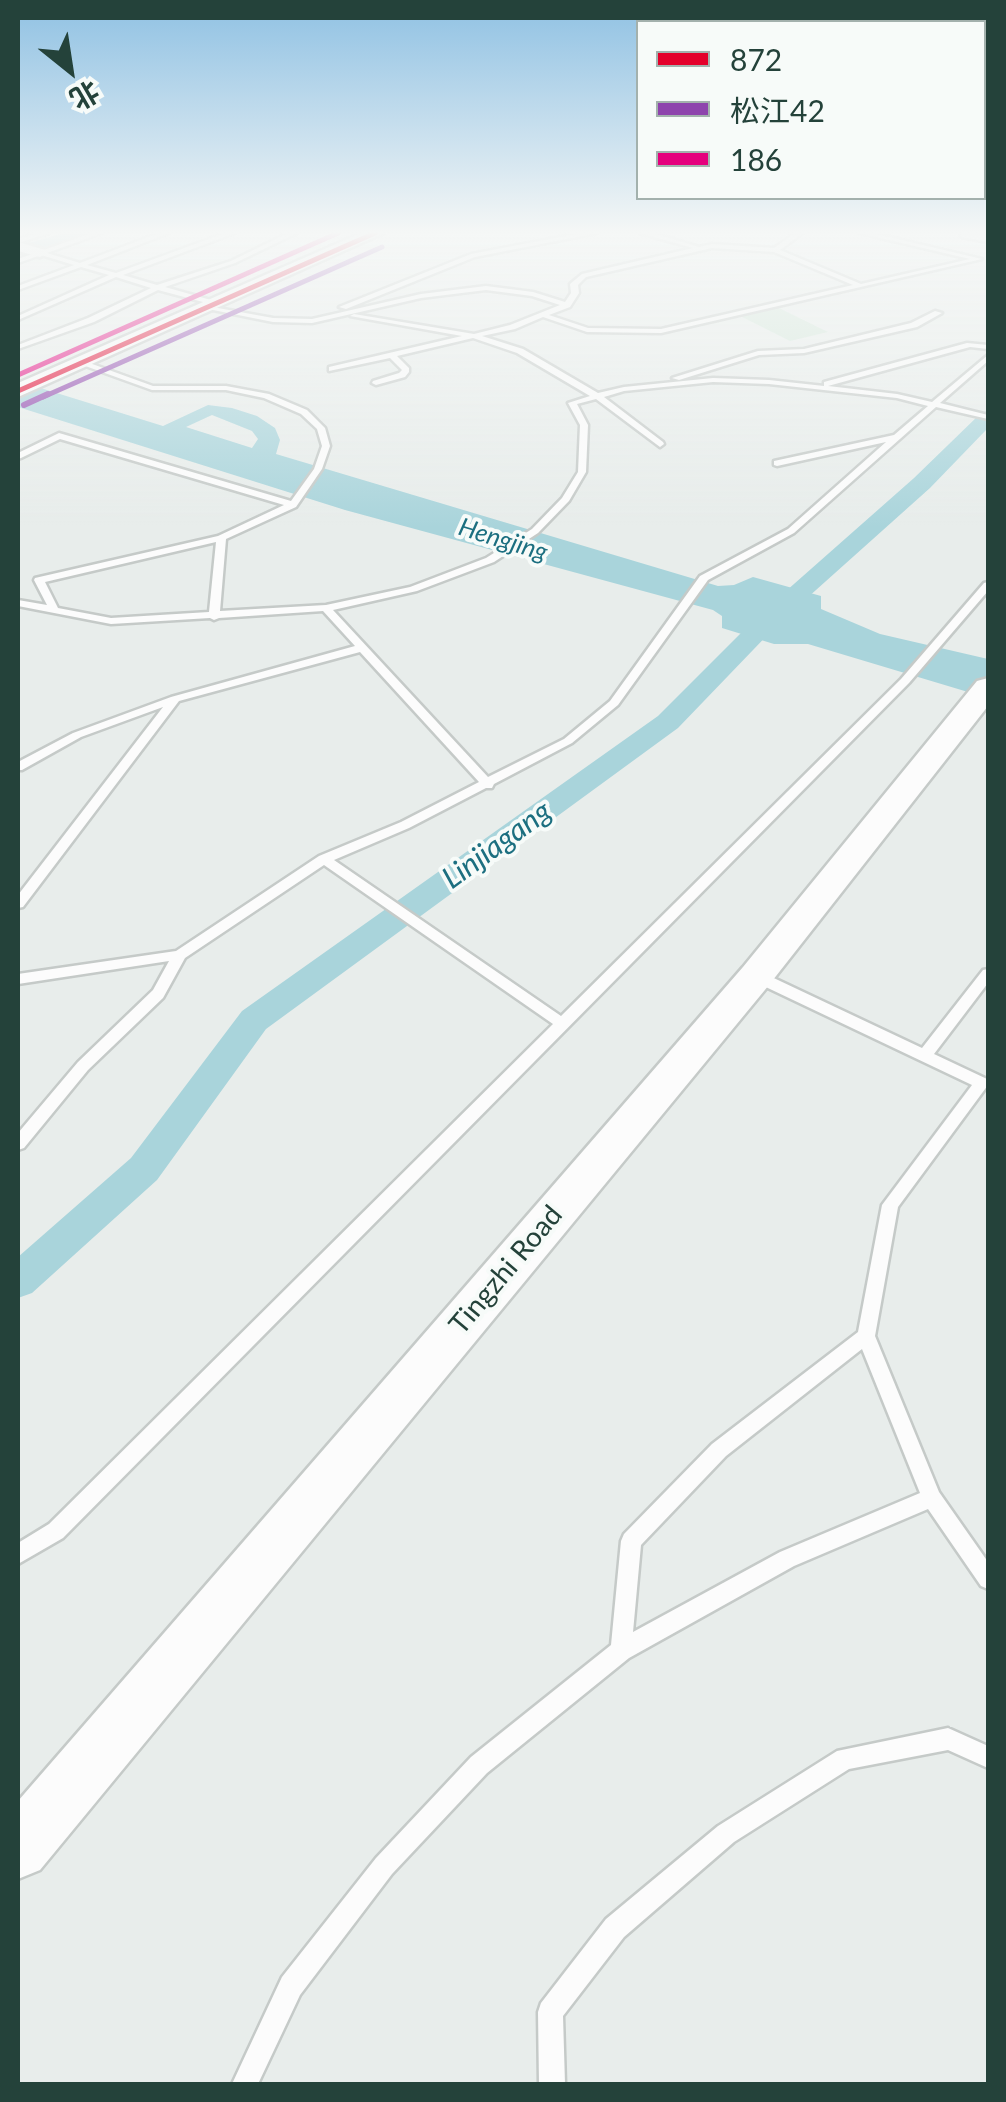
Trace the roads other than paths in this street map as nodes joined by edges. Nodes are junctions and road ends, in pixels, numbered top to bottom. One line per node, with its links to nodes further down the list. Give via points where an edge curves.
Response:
1 (61, 331): 9 (lane)
2 (154, 331): 13 (street)
3 (445, 331): 8 (lane)
4 (490, 331): 8 (lane)
5 (620, 331): 6 (lane)
6 (652, 331)
7 (884, 331): 15 (lane, via 758,354)
8 (474, 336): 11 (lane); 19 (lane, via 520,351)
9 (18, 347)
10 (988, 347): 17 (lane, via 970,345)
11 (391, 356): 14 (lane); 16 (lane, via 406,370)
12 (988, 357): 20 (lane)
13 (81, 363): 18 (street); 26 (lane, via 152,388 226,388 304,412 321,428 326,446)
14 (332, 370)
15 (668, 382): 17 (lane); 19 (lane)
16 (376, 383)
17 (819, 386): 20 (lane)
18 (23, 389)
19 (597, 396): 23 (lane); 30 (lane, via 572,403 584,425 582,472 534,531 490,560)
20 (935, 404): 21 (lane); 22 (lane)
21 (988, 417)
22 (898, 437): 25 (lane); 37 (lane, via 791,530 704,578 614,703 568,741)
23 (660, 444)
24 (18, 456): 26 (lane, via 59,436)
25 (777, 463)
26 (293, 505): 27 (lane)
27 (221, 538): 31 (lane, via 39,580); 32 (lane)
28 (988, 584): 44 (lane, via 905,681)
29 (18, 603): 31 (lane)
30 (326, 608): 32 (lane); 33 (lane)
31 (54, 610): 32 (lane, via 111,622)
32 (214, 617)
33 (362, 648): 35 (lane); 37 (lane)
34 (981, 696): 42 (street, Tingzhi Road)
35 (174, 699): 36 (lane, via 78,735); 39 (lane)
36 (18, 768)
37 (488, 784): 38 (lane)
38 (324, 860): 40 (lane); 44 (lane)
39 (18, 904)
40 (180, 955): 43 (lane); 47 (lane, via 158,994 83,1066)
41 (988, 974): 45 (lane)
42 (756, 976): 45 (lane); 54 (street, Tingzhi Road)
43 (18, 979)
44 (563, 1024): 50 (lane, via 56,1531)
45 (924, 1056): 46 (lane)
46 (985, 1083): 48 (lane, via 890,1205)
47 (18, 1144)
48 (866, 1336): 49 (lane); 52 (lane, via 719,1450 631,1541)
49 (932, 1498): 51 (lane); 52 (lane, via 786,1559)
50 (18, 1554)
51 (988, 1579)
52 (622, 1650): 55 (lane, via 478,1765 384,1866 291,1986)
53 (988, 1757): 56 (lane, via 948,1739 844,1759 726,1834 615,1928 550,2012)
54 (18, 1848)
55 (245, 2084)
56 (552, 2084)

